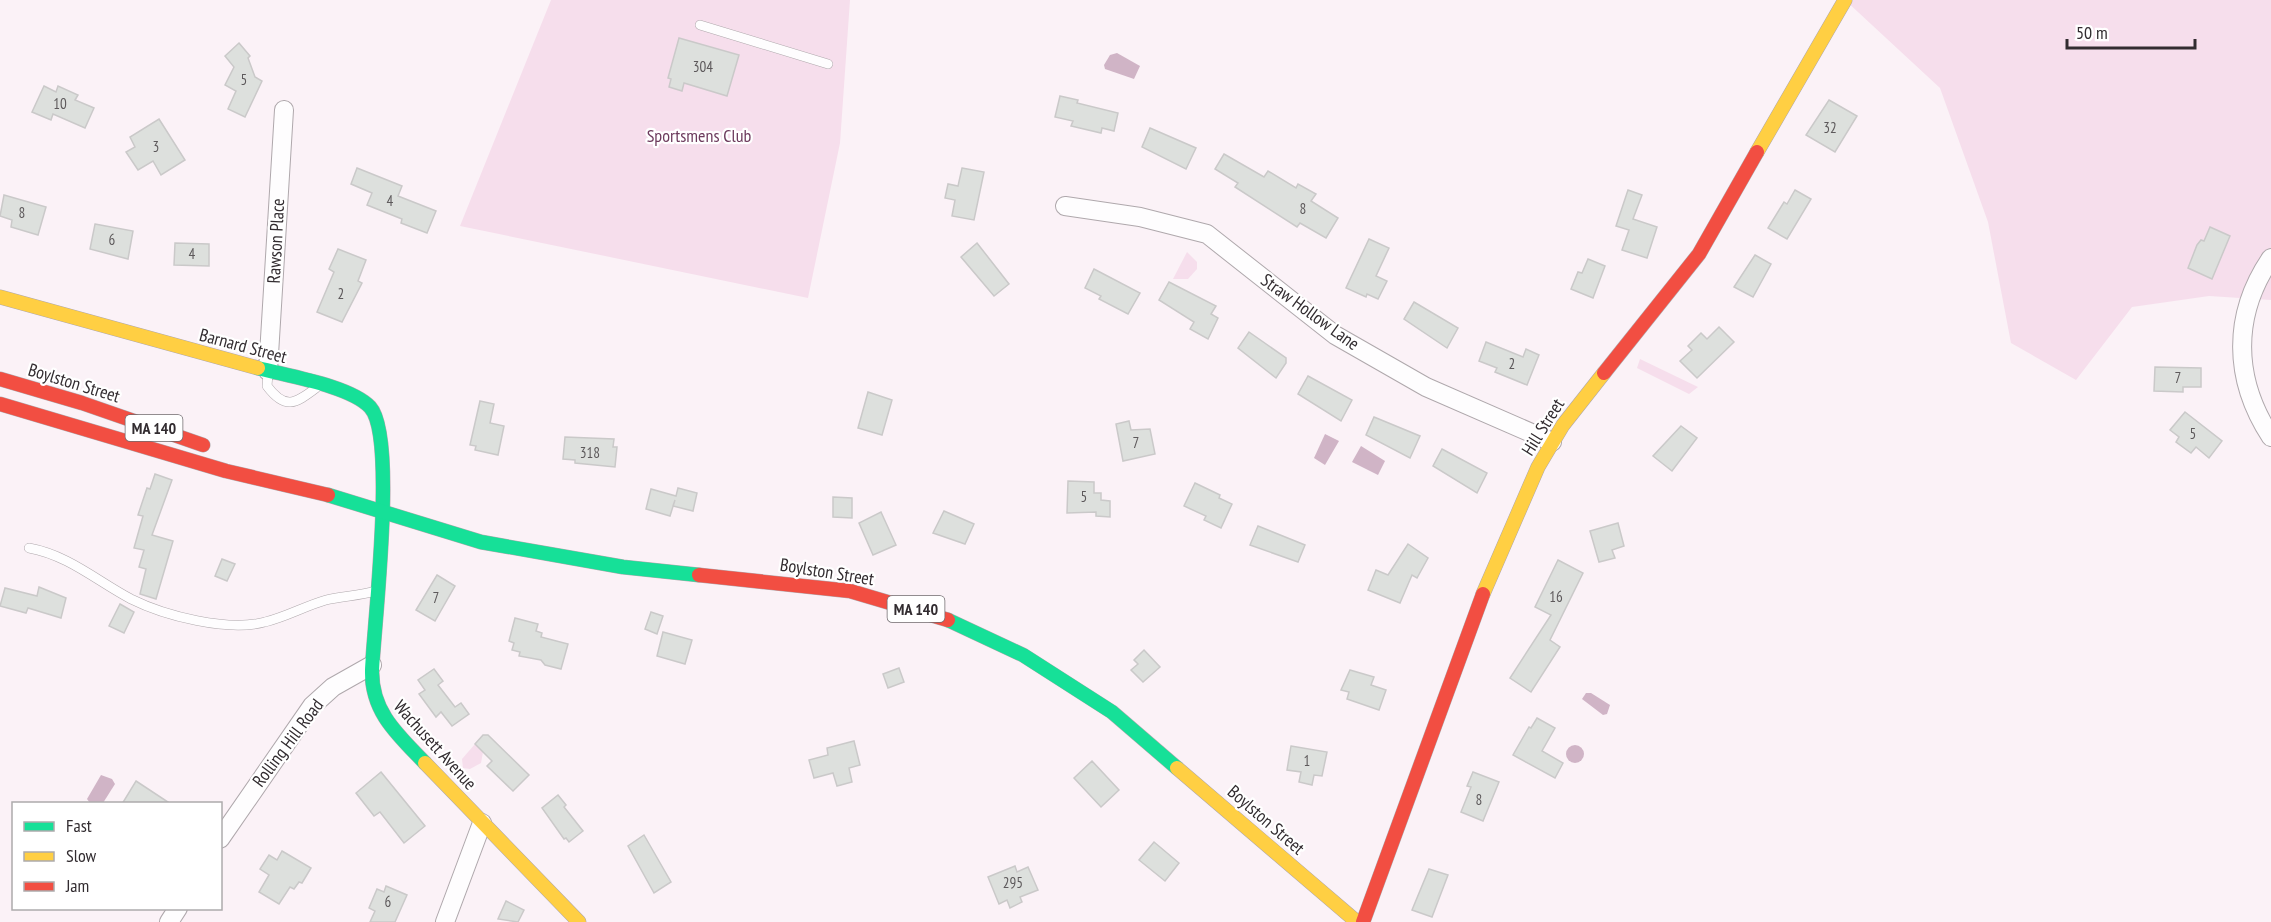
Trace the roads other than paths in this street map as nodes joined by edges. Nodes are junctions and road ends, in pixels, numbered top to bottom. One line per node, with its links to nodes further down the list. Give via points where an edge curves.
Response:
1 (1845, 0): 13 (street, Hill Street, via 1699,254)
2 (700, 25): 3 (lane)
3 (828, 64)
4 (284, 110): 8 (street, Rawson Place)
5 (1065, 206): 13 (street, Straw Hollow Lane, via 1140,217 1207,234 1335,335 1426,387)
6 (2271, 258): 12 (street, via 2257,278 2246,308 2241,339 2252,401)
7 (0, 297): 8 (street, Barnard Street)
8 (268, 371): 10 (street, Barnard Street); 10 (lane, via 267,386 274,396 287,402 298,402)
9 (0, 379): 14 (street, Boylston Street / MA 140)
10 (319, 386): 17 (street, Barnard Street, via 358,400 379,419)
11 (0, 404): 16 (street, Boylston Street / MA 140, via 226,471)
12 (2271, 437)
13 (1552, 442): 26 (street, Hill Street, via 1510,527)
14 (213, 448)
15 (246, 461): 16 (street, Boylston Street / MA 140)
16 (304, 488): 17 (street, Boylston Street / MA 140)
17 (381, 511): 19 (street, Wachusett Avenue); 25 (street, Boylston Street / MA 140, via 469,539 541,554 623,567 850,591 960,625 1023,655 1112,712)
18 (29, 548): 19 (lane, via 78,566 146,606 205,621 244,625 265,622 322,601)
19 (375, 591): 20 (street, Wachusett Avenue)
20 (372, 665): 21 (street, Wachusett Avenue, via 372,690 380,710); 22 (street, Rolling Hill Road, via 333,687 312,706)
21 (482, 823): 23 (street); 24 (street, Wachusett Avenue)
22 (222, 836)
23 (445, 922)
24 (579, 922)
25 (1357, 922)
26 (1363, 922)

